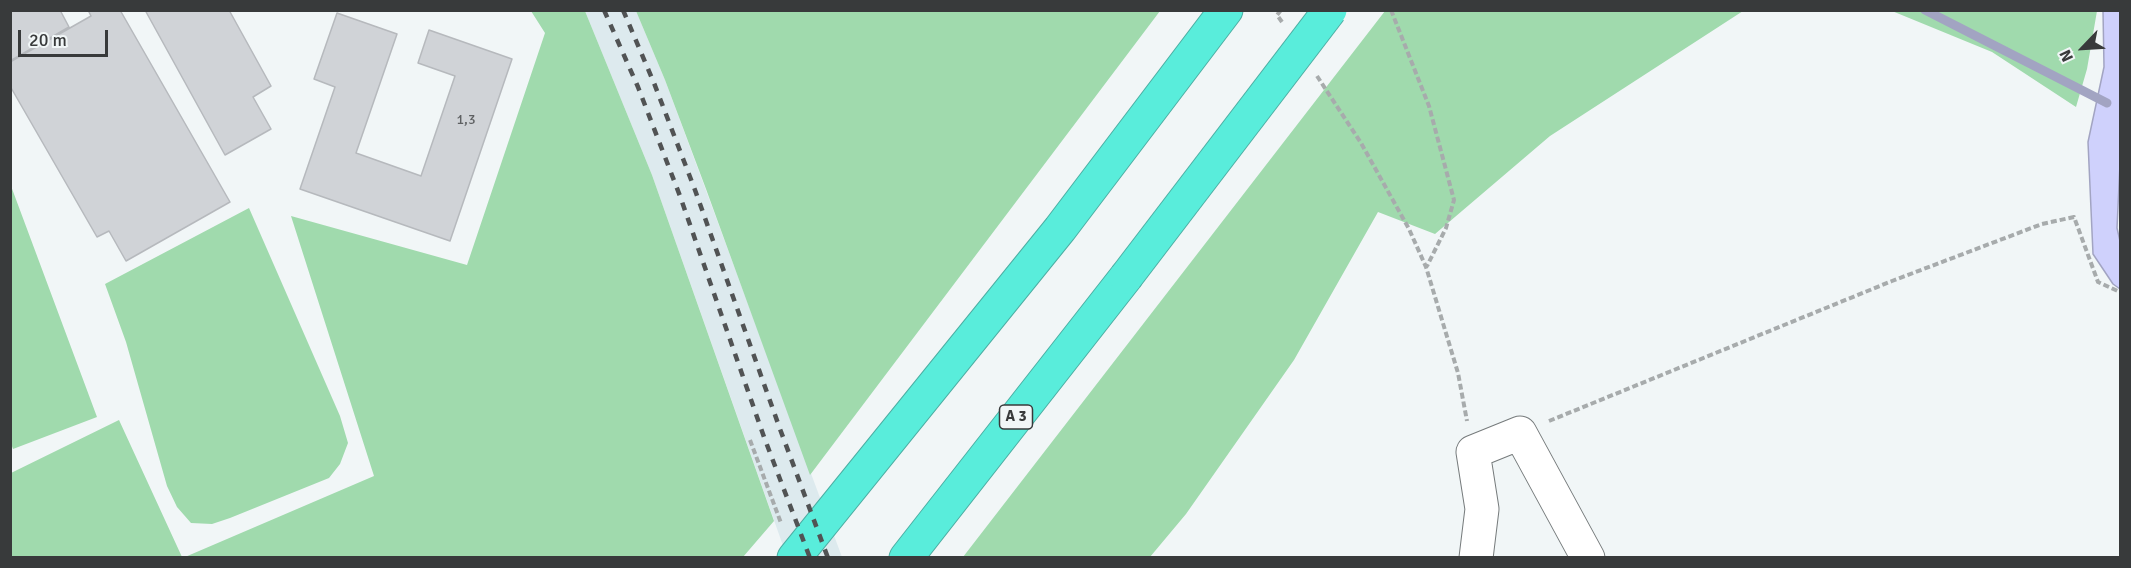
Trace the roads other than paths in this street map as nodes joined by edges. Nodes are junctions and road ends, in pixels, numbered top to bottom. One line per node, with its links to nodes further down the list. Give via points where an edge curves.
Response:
1 (1226, 10): 3 (highway, via 1060,229)
2 (1330, 10): 4 (highway, A 3, bridge)
3 (794, 558)
4 (906, 558)
5 (1476, 558): 6 (lane, via 1482,509 1473,452 1520,433)
6 (1588, 558)

